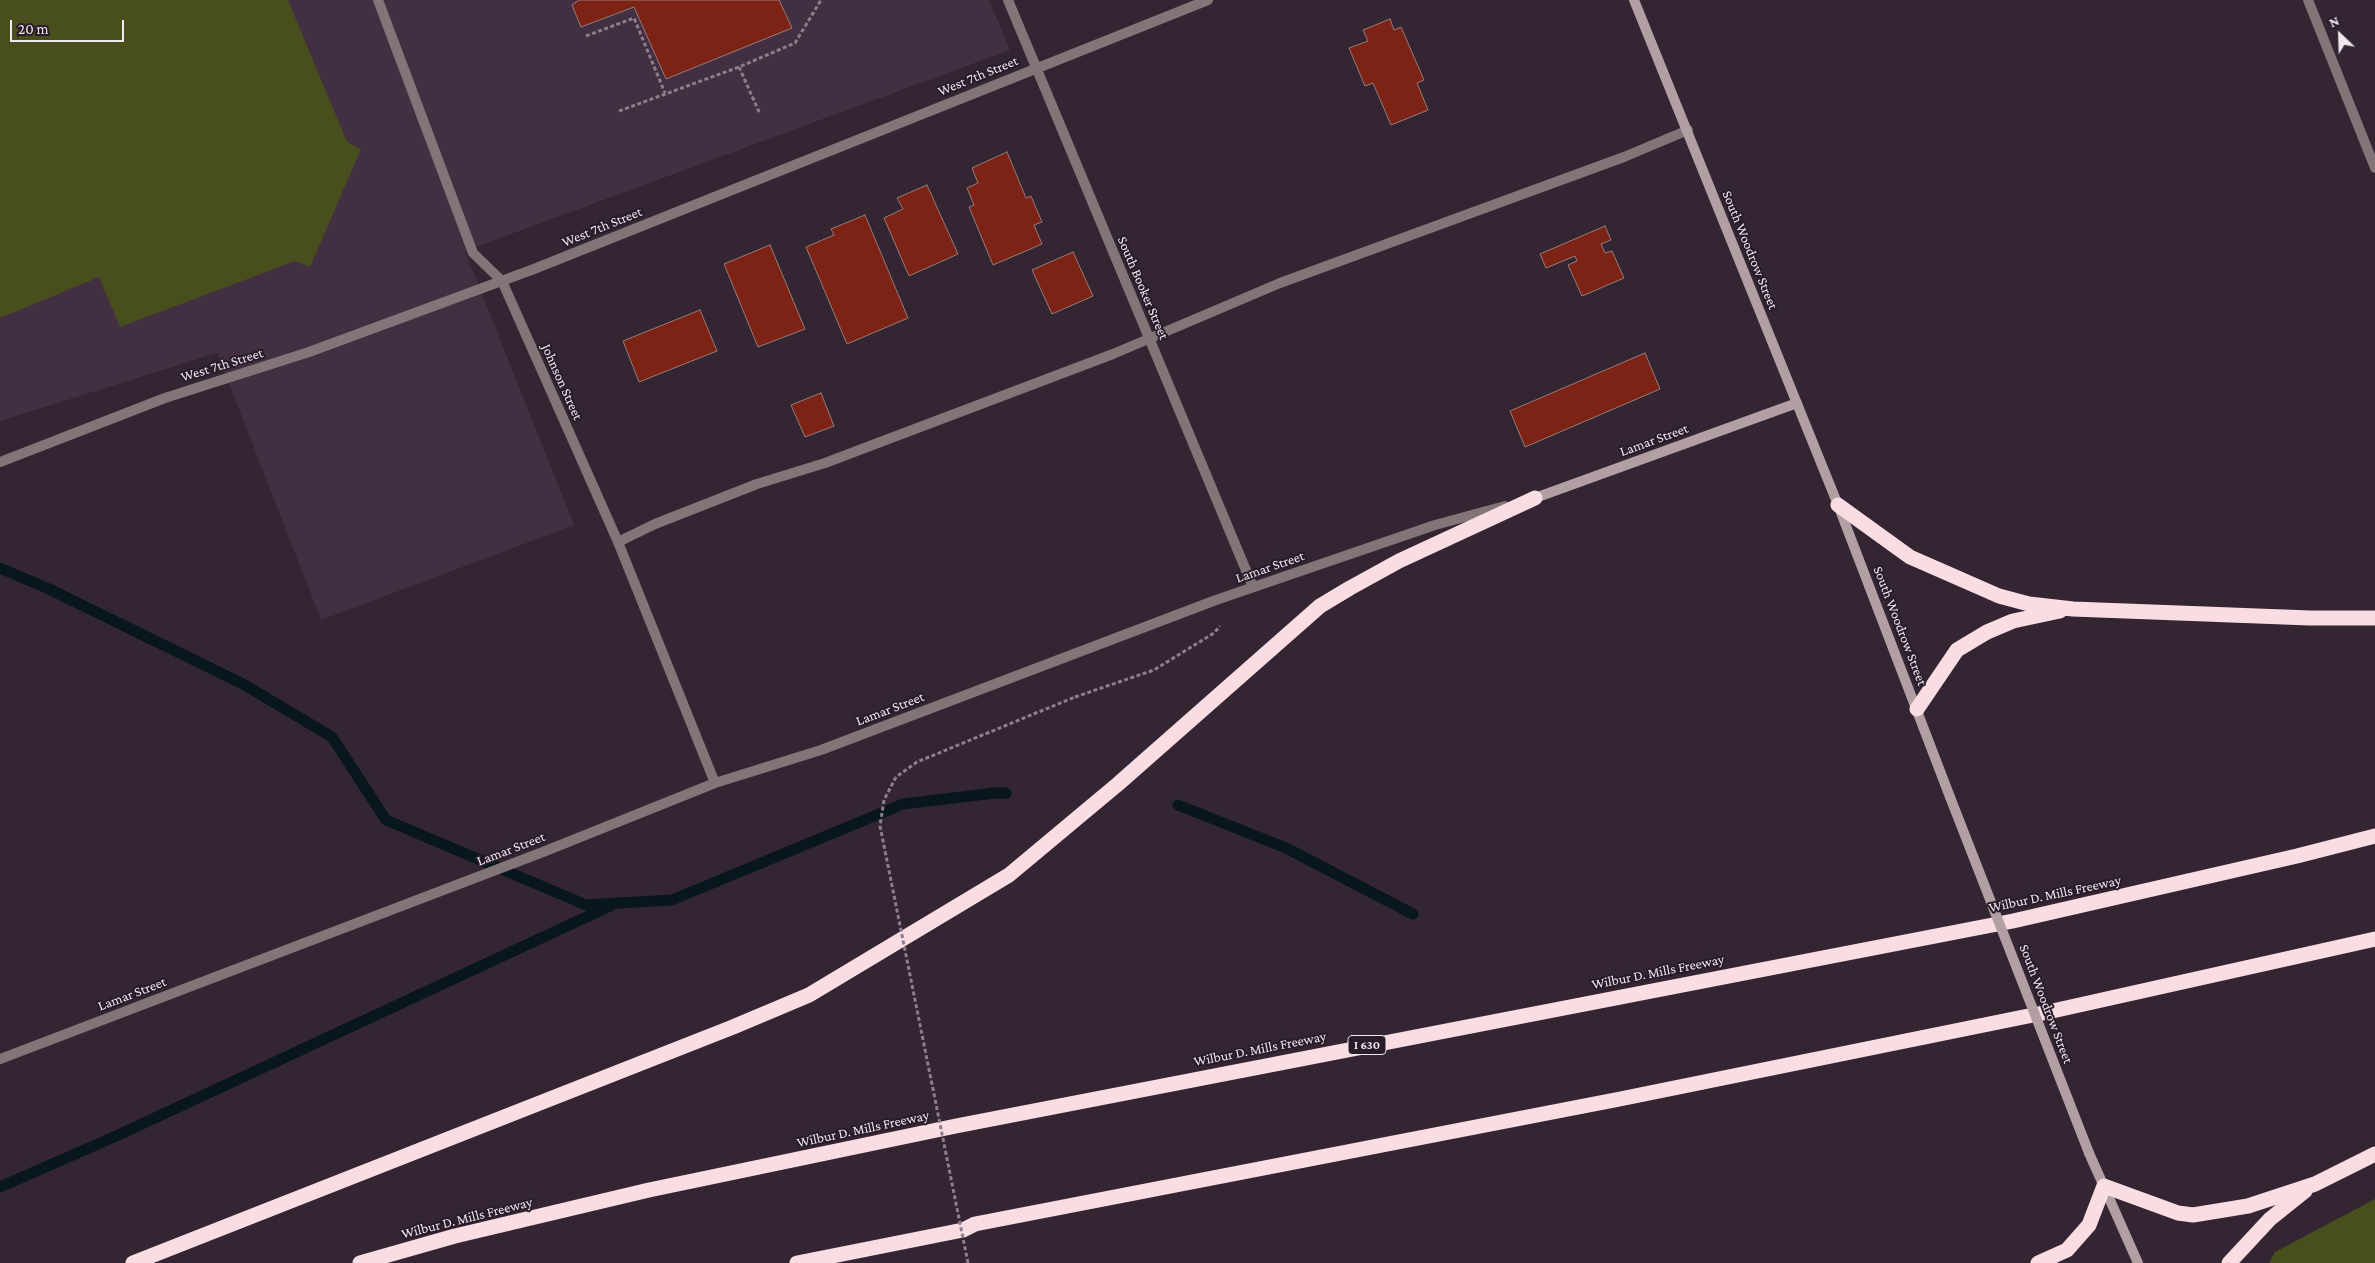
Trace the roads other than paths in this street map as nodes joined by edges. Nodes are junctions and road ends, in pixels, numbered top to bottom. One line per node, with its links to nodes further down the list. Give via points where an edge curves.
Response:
1 (378, 0): 9 (street, Johnson Street, via 473,253)
2 (1008, 0): 6 (street, South Booker Street)
3 (1208, 0): 6 (street, West 7th Street)
4 (1634, 0): 7 (main road, South Woodrow Street)
5 (2308, 0): 8 (street)
6 (1036, 68): 9 (street, West 7th Street); 10 (street, South Booker Street)
7 (1688, 130): 10 (street, via 1280,283); 11 (main road, South Woodrow Street)
8 (2375, 168)
9 (502, 281): 12 (street, West 7th Street, via 309,352 165,398); 15 (street, Johnson Street)
10 (1149, 339): 15 (street, via 825,464 757,484); 16 (street, South Booker Street)
11 (1797, 404): 13 (main road, Lamar Street); 14 (main road, South Woodrow Street)
12 (0, 462)
13 (1535, 498): 16 (street, Lamar Street, via 1435,525); 27 (highway, via 1399,562 1320,606 1009,875 809,995)
14 (1838, 505): 17 (highway, via 1910,557 1999,596 2029,604); 19 (main road, South Woodrow Street)
15 (618, 542): 20 (street, Johnson Street)
16 (1253, 587): 20 (street, Lamar Street, via 821,750)
17 (2074, 609): 18 (highway); 19 (highway, via 2013,621 1957,650)
18 (2375, 618)
19 (1917, 709): 26 (main road, South Woodrow Street, bridge)
20 (715, 783): 23 (street, Lamar Street)
21 (2375, 836): 28 (highway, Wilbur D. Mills Freeway / I 630, via 2012,920 965,1124 649,1190 455,1236)
22 (2375, 939): 29 (highway, via 2048,1012 975,1224 963,1230)
23 (0, 1059)
24 (2375, 1154): 25 (highway)
25 (2314, 1184): 26 (highway, via 2248,1206 2193,1214 2178,1214); 32 (highway, via 2270,1219)
26 (2104, 1186): 30 (highway, via 2088,1225 2067,1250); 31 (main road, South Woodrow Street)
27 (133, 1263)
28 (360, 1263)
29 (797, 1263)
30 (2038, 1263)
31 (2138, 1263)
32 (2229, 1263)

